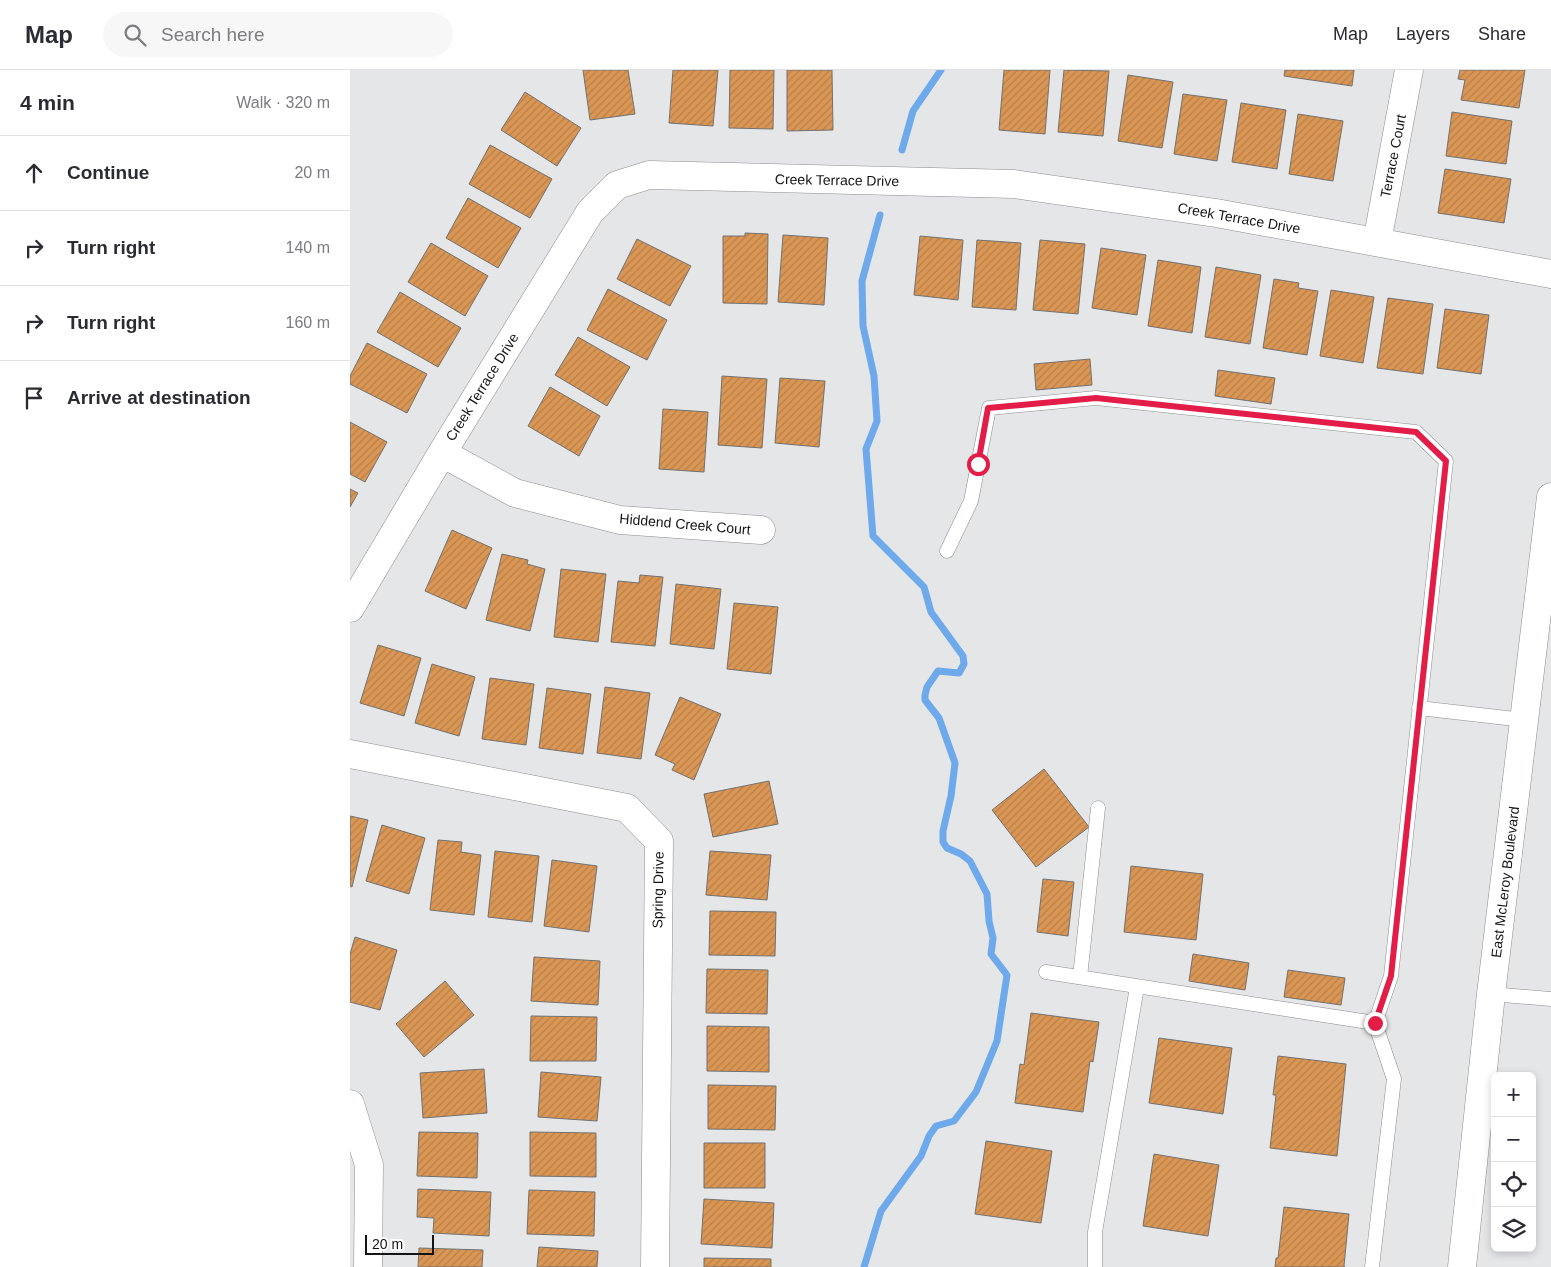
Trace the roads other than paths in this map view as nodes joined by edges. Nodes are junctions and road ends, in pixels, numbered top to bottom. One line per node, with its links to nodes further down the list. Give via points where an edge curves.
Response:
1 (1409, 70): 2 (street, Terrace Court)
2 (1377, 242): 3 (street, Creek Terrace Drive); 4 (street, Creek Terrace Drive, via 1216,213 1014,184 649,176 617,186 590,212)
3 (1551, 274)
4 (442, 453): 6 (street, Hiddend Creek Court, via 515,493 620,520); 8 (street, Creek Terrace Drive)
5 (1551, 496): 10 (street, East McLeroy Boulevard)
6 (761, 530)
7 (947, 551): 9 (lane, via 971,501 988,408 1096,398 1416,432 1446,461)
8 (350, 608)
9 (1419, 708): 10 (lane); 18 (lane, via 1391,976)
10 (1524, 720): 16 (street, East McLeroy Boulevard)
11 (350, 754): 21 (street, Spring Drive, via 627,808 659,841)
12 (1098, 808): 14 (lane)
13 (1046, 972): 14 (lane)
14 (1080, 977): 15 (lane)
15 (1137, 986): 18 (lane); 22 (lane, via 1095,1232)
16 (1491, 994): 17 (lane); 24 (street, East McLeroy Boulevard)
17 (1551, 999)
18 (1375, 1023): 23 (lane, via 1394,1080)
19 (350, 1104): 20 (street, via 369,1165)
20 (368, 1267)
21 (655, 1267)
22 (1095, 1267)
23 (1372, 1267)
24 (1462, 1267)

